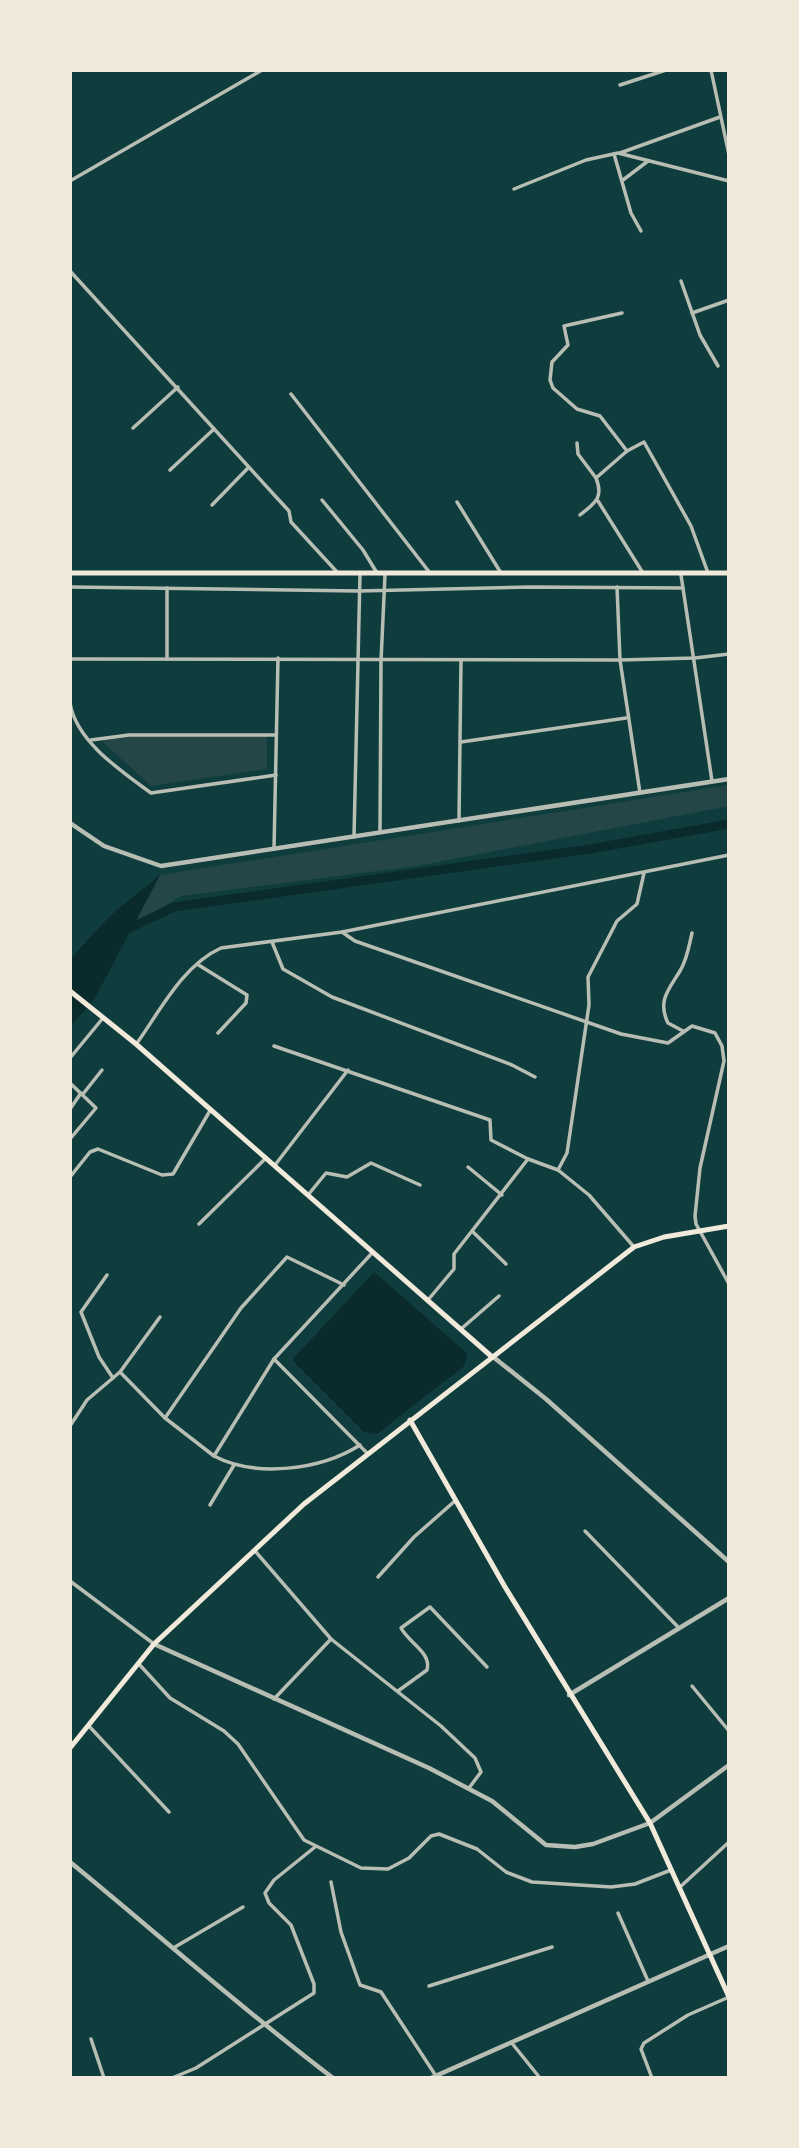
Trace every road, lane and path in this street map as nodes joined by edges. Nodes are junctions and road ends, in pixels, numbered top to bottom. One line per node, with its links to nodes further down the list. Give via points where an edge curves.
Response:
1 (262, 70): 10 (street)
2 (666, 70): 4 (street)
3 (711, 70): 5 (street)
4 (620, 85)
5 (720, 117): 6 (street); 7 (street)
6 (616, 154): 8 (street); 9 (street); 12 (street, via 586,160)
7 (729, 155)
8 (648, 161): 9 (street); 11 (street)
9 (623, 180): 13 (street)
10 (70, 181)
11 (729, 181)
12 (513, 188)
13 (641, 231)
14 (70, 271): 20 (street)
15 (681, 281): 18 (street)
16 (729, 300): 18 (street)
17 (622, 313): 25 (street, via 564,327 568,345 552,362 550,380 576,409 600,416)
18 (692, 313): 19 (street)
19 (718, 366)
20 (178, 387): 22 (street); 23 (street)
21 (291, 394): 41 (street)
22 (133, 428)
23 (214, 429): 26 (street); 27 (street)
24 (577, 443): 28 (street, via 578,454)
25 (627, 451): 28 (street); 35 (street, via 644,442 691,526)
26 (248, 468): 32 (street); 37 (street)
27 (170, 470)
28 (596, 478): 30 (street)
29 (322, 500): 40 (street)
30 (598, 501): 33 (street); 42 (street)
31 (457, 502): 39 (street)
32 (212, 505)
33 (580, 515)
34 (70, 573): 37 (main road)
35 (708, 573): 36 (main road); 43 (main road)
36 (729, 573)
37 (339, 574): 38 (main road)
38 (360, 574): 40 (main road); 49 (street)
39 (502, 574): 41 (main road); 42 (main road)
40 (382, 575): 41 (main road); 48 (street)
41 (432, 575)
42 (644, 575): 43 (main road)
43 (681, 575): 47 (street)
44 (70, 587): 46 (street)
45 (617, 587): 47 (street); 48 (street); 57 (street)
46 (167, 588): 49 (street); 51 (street)
47 (683, 588): 53 (street)
48 (384, 590): 49 (street); 58 (street)
49 (359, 591): 55 (street)
50 (729, 654): 53 (street)
51 (167, 657): 52 (street); 54 (street)
52 (278, 658): 55 (street); 61 (street)
53 (695, 658): 57 (street); 66 (street)
54 (70, 659)
55 (356, 660): 58 (street); 71 (street)
56 (461, 660): 57 (street); 58 (street); 63 (street)
57 (620, 660): 60 (street)
58 (381, 661): 70 (street)
59 (70, 702): 62 (street, via 72,717)
60 (626, 718): 63 (street); 67 (street)
61 (276, 735): 62 (street, via 141,735); 64 (street)
62 (90, 740): 64 (street, via 151,793)
63 (461, 742): 68 (street)
64 (276, 775): 72 (street)
65 (729, 779): 66 (street)
66 (712, 781): 67 (street)
67 (640, 793): 68 (street)
68 (459, 821): 70 (street)
69 (70, 823): 72 (street, via 104,846 162,866)
70 (380, 832): 71 (street)
71 (354, 837): 72 (street)
72 (274, 850)
73 (729, 855): 74 (street)
74 (644, 873): 75 (street); 81 (street, via 635,908 618,921 591,967)
75 (342, 932): 77 (street); 81 (street, via 355,941)
76 (692, 933): 82 (street, via 680,971 663,1000 668,1023)
77 (272, 942): 78 (street, via 221,948); 89 (street, via 283,969 332,997)
78 (197, 964): 83 (street, via 247,995 246,1003); 84 (street)
79 (70, 991): 80 (main road)
80 (104, 1017): 84 (main road); 86 (street)
81 (586, 1021): 82 (street, via 659,1044 673,1041); 99 (street, via 567,1153)
82 (683, 1031): 106 (street, via 692,1026 715,1033 724,1061 696,1194)
83 (218, 1033)
84 (136, 1044): 93 (main road)
85 (274, 1046): 87 (street)
86 (70, 1058)
87 (349, 1069): 96 (street, via 491,1120 491,1140); 97 (street)
88 (102, 1070): 91 (street)
89 (536, 1077)
90 (70, 1083): 91 (street)
91 (82, 1093): 92 (street); 94 (street, via 96,1108)
92 (70, 1109)
93 (211, 1109): 95 (main road); 100 (street, via 173,1174 162,1175 98,1149 90,1152)
94 (70, 1139)
95 (266, 1158): 97 (main road); 104 (street)
96 (527, 1159): 99 (street); 103 (street)
97 (275, 1166): 102 (main road)
98 (468, 1167): 103 (street)
99 (558, 1170): 108 (street, via 589,1195)
100 (70, 1177)
101 (420, 1185): 102 (street, via 371,1163 347,1177 326,1173)
102 (309, 1195): 109 (main road)
103 (502, 1195): 107 (street)
104 (199, 1224)
105 (729, 1226): 106 (main road)
106 (700, 1231): 108 (main road); 113 (street)
107 (473, 1232): 110 (street); 115 (street, via 454,1254 454,1269)
108 (634, 1247): 118 (main road)
109 (373, 1252): 112 (street); 115 (main road)
110 (506, 1264)
111 (107, 1275): 121 (street, via 81,1312)
112 (344, 1284): 119 (street); 122 (street, via 287,1257 241,1308)
113 (729, 1284)
114 (499, 1296): 117 (street)
115 (428, 1300): 117 (main road)
116 (160, 1317): 120 (street)
117 (461, 1329): 118 (main road)
118 (491, 1356): 123 (main road); 133 (street)
119 (274, 1359): 125 (street); 127 (street)
120 (120, 1372): 121 (street); 122 (street)
121 (113, 1378): 124 (street, via 87,1400)
122 (164, 1418): 127 (street)
123 (410, 1420): 126 (main road); 129 (main road)
124 (70, 1426)
125 (360, 1446): 126 (street); 128 (street, via 319,1462 264,1468)
126 (368, 1454): 132 (main road)
127 (214, 1456): 128 (street)
128 (234, 1465): 130 (street)
129 (456, 1500): 134 (street); 144 (main road)
130 (210, 1505)
131 (585, 1531): 137 (street)
132 (253, 1550): 138 (street); 139 (main road)
133 (729, 1562)
134 (378, 1577)
135 (70, 1581): 139 (street)
136 (729, 1598): 137 (street)
137 (679, 1628): 144 (street)
138 (331, 1639): 143 (street); 145 (street)
139 (155, 1644): 140 (main road); 145 (street)
140 (138, 1663): 146 (main road); 154 (street, via 170,1698 238,1744 291,1824)
141 (487, 1667): 143 (street, via 430,1607 401,1628 429,1665)
142 (692, 1686): 147 (street)
143 (398, 1691): 150 (street, via 480,1764 481,1772)
144 (569, 1695): 152 (main road)
145 (274, 1699): 150 (street)
146 (88, 1725): 148 (main road); 151 (street)
147 (729, 1731)
148 (70, 1748)
149 (729, 1765): 152 (street)
150 (469, 1788): 152 (street, via 546,1845 593,1844)
151 (169, 1812)
152 (650, 1823): 156 (main road)
153 (729, 1842): 158 (street)
154 (315, 1847): 156 (street, via 376,1871 398,1865 439,1834 477,1849 518,1878 583,1887 635,1884); 168 (street, via 265,1893 291,1925 314,1993)
155 (70, 1863): 162 (street)
156 (671, 1870): 158 (main road)
157 (331, 1882): 171 (street, via 341,1932 360,1985 381,1992)
158 (679, 1888): 164 (main road)
159 (243, 1907): 162 (street)
160 (618, 1913): 165 (street)
161 (729, 1946): 164 (street)
162 (174, 1947): 168 (street)
163 (552, 1947): 166 (street)
164 (709, 1953): 165 (street); 167 (main road)
165 (648, 1980): 170 (street)
166 (429, 1986)
167 (729, 1997): 176 (street, via 688,2015 645,2043 641,2049)
168 (263, 2024): 173 (street, via 197,2068); 174 (street)
169 (91, 2039): 172 (street)
170 (511, 2042): 171 (street); 175 (street)
171 (433, 2077)
172 (104, 2078)
173 (172, 2078)
174 (333, 2078)
175 (540, 2078)
176 (652, 2078)

